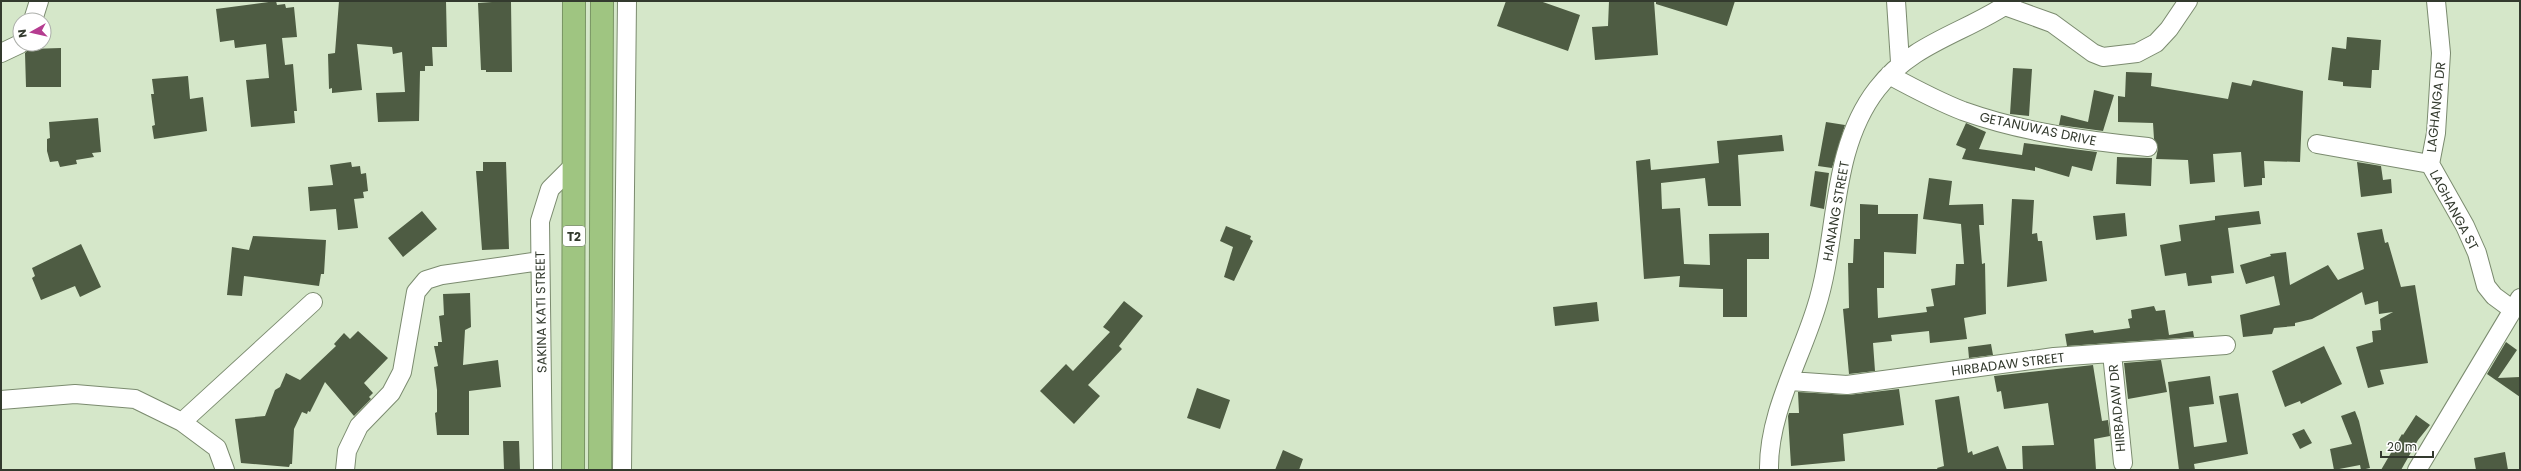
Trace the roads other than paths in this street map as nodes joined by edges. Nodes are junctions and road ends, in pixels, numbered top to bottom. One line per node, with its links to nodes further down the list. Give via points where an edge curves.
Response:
1 (40, 1): 9 (street)
2 (574, 1): 16 (highway, T2)
3 (602, 1): 30 (highway, T2)
4 (628, 1): 31 (street)
5 (1896, 1): 12 (street)
6 (2188, 1): 8 (street, via 2156,43 2136,53 2103,58 2052,23)
7 (2436, 1): 15 (street, LAGHANGA DR, via 2441,53 2436,133)
8 (2009, 3): 12 (street, HANANG STREET)
9 (37, 12)
10 (12, 48): 11 (street)
11 (1, 53)
12 (1894, 69): 14 (street, GETANUWAS DRIVE, via 1962,110 1996,122 2098,143); 22 (street, HANANG STREET, via 1876,89 1858,121 1843,165 1824,276 1816,308)
13 (2317, 144): 15 (street, LAGHANGA ST)
14 (2148, 147)
15 (2430, 164): 19 (street, LAGHANGA ST, via 2465,226 2477,253 2486,286 2494,296)
16 (574, 166): 17 (street, SAKINA KATI STREET, via 550,189 540,221); 29 (highway, T2)
17 (540, 261): 27 (street, via 442,275 426,280 416,292 402,372 391,392 359,426 347,451); 28 (street, SAKINA KATI STREET)
18 (313, 302): 24 (street)
19 (2517, 304): 33 (street)
20 (2226, 345): 21 (street, HIRBADAW STREET)
21 (2112, 353): 22 (street, HIRBADAW STREET, via 2054,357 1847,385); 25 (street, HIRBADAW DR)
22 (1790, 381): 32 (street, HANANG STREET, via 1778,414)
23 (1, 400): 24 (street, via 75,394 135,399)
24 (182, 422): 26 (street, via 217,448)
25 (2123, 463)
26 (225, 470)
27 (345, 470)
28 (543, 470)
29 (573, 470)
30 (600, 470)
31 (622, 470)
32 (1769, 470)
33 (2417, 470)

